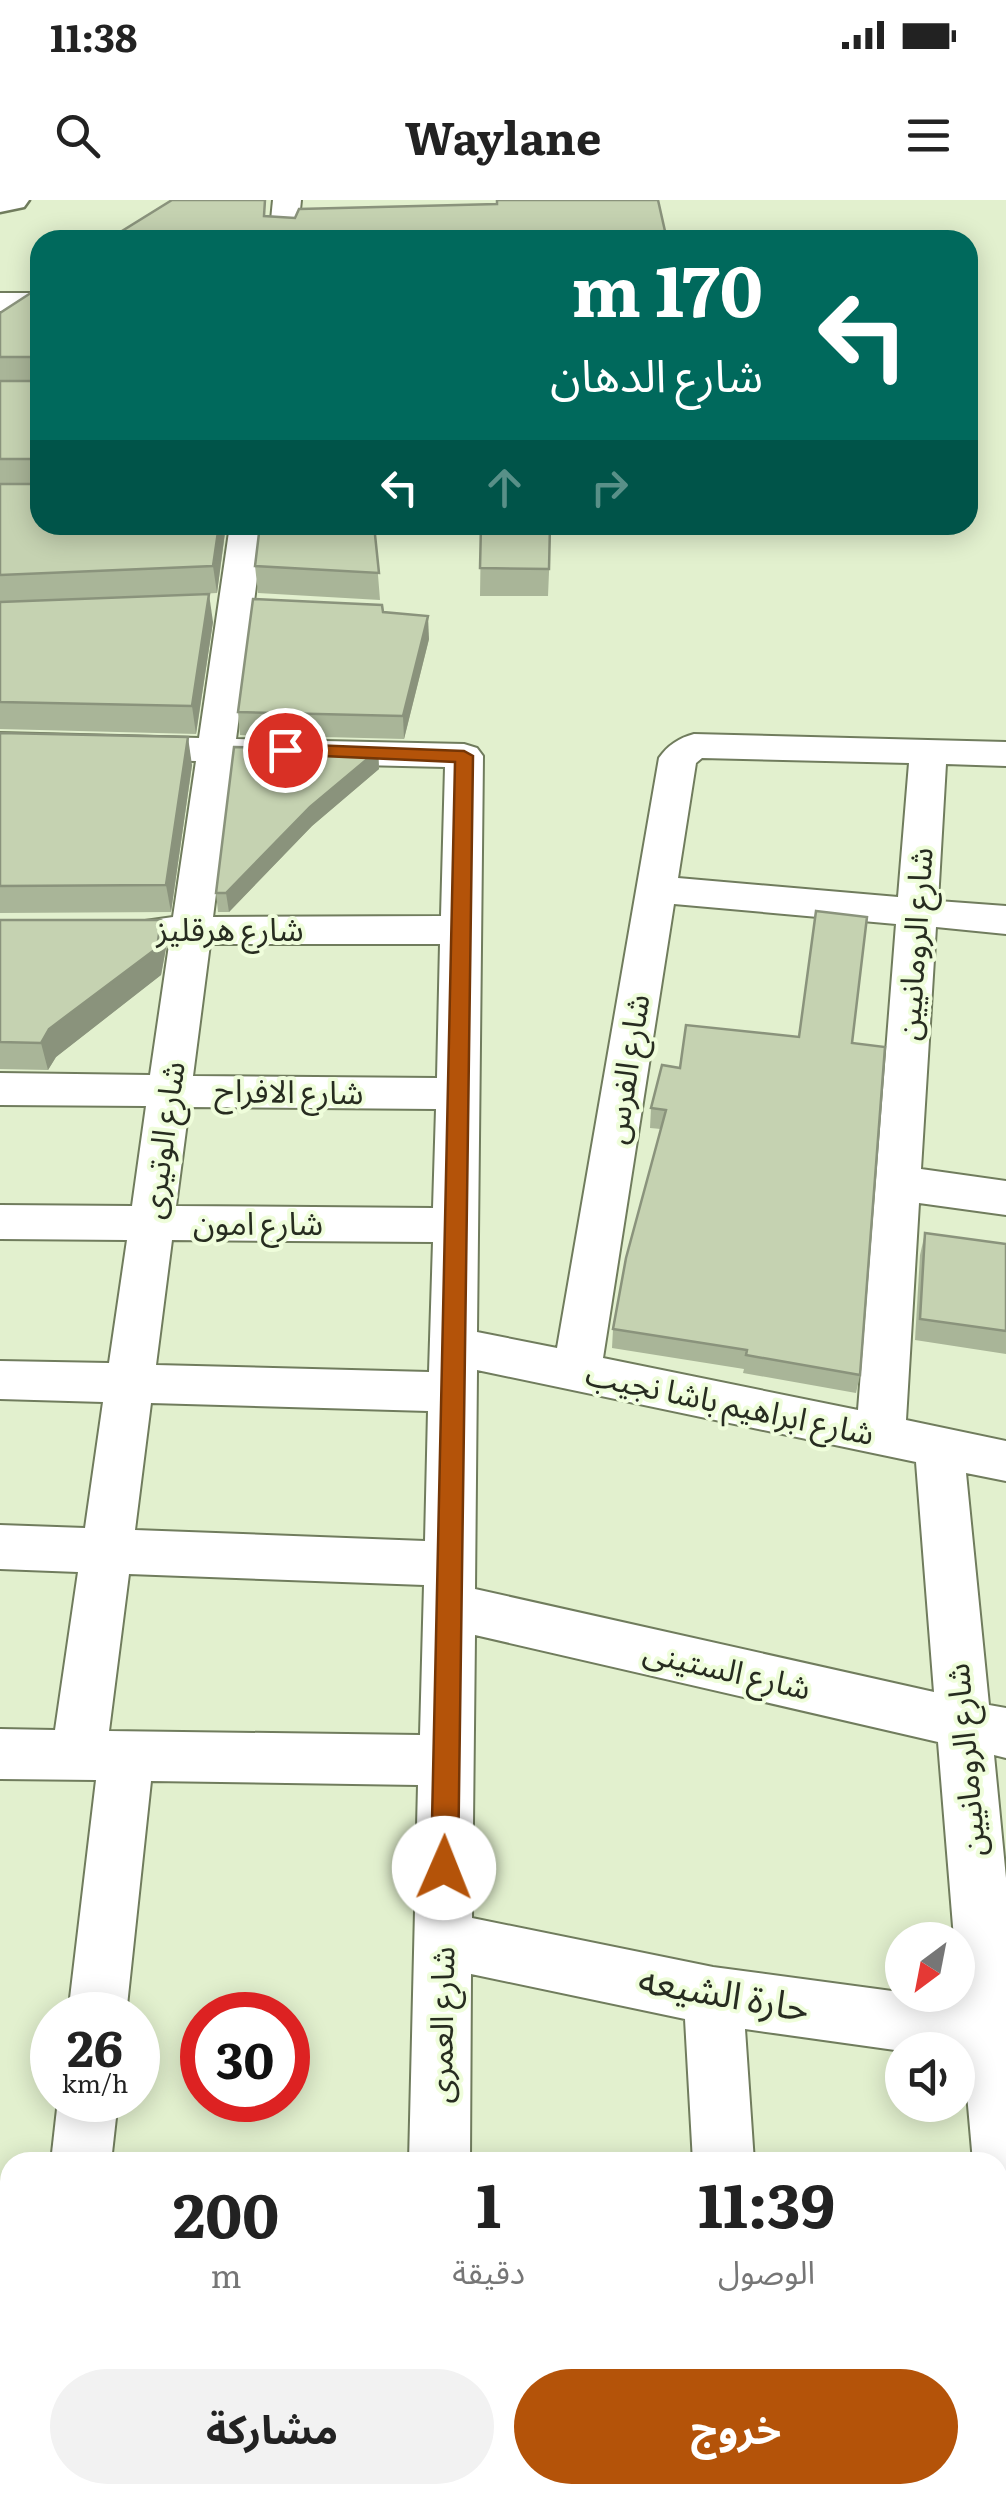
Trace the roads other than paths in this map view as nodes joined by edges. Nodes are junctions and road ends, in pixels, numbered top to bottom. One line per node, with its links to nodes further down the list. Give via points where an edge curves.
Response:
1 (13, 200): 3 (street)
2 (287, 200): 4 (street)
3 (0, 202)
4 (284, 230)
5 (0, 302): 6 (street)
6 (30, 302)
7 (245, 535): 9 (street, شارع الوتيرى)
8 (0, 745): 9 (street)
9 (216, 748): 16 (street, شارع الوتيرى); 17 (street, شارع العمرى, via 464,756)
10 (928, 753): 11 (street); 12 (street, شارع الفرس, via 694,746 678,758); 13 (street, شارع الرومانيين)
11 (1006, 754)
12 (656, 888): 13 (street); 27 (street, شارع الفرس)
13 (916, 912): 14 (street); 21 (street, شارع الرومانيين)
14 (1006, 920)
15 (115, 930): 16 (street, شارع هرقليز)
16 (192, 930): 17 (street, شارع هرقليز); 19 (street, شارع الوتيرى)
17 (461, 930): 20 (street, شارع العمرى)
18 (0, 1089): 19 (street, شارع الافراح)
19 (170, 1091): 20 (street, شارع الافراح); 24 (street, شارع الوتيرى)
20 (458, 1094): 25 (street, شارع العمرى)
21 (898, 1183): 22 (street); 30 (street, شارع الرومانيين)
22 (1006, 1198)
23 (0, 1222): 24 (street, شارع امون)
24 (152, 1223): 25 (street, شارع امون); 29 (street, شارع الوتيرى)
25 (456, 1225): 26 (street, شارع العمرى)
26 (453, 1369): 27 (street, شارع ابراهيم باشا نجيب); 29 (street, شارع ابراهيم باشا نجيب); 35 (street, شارع العمرى)
27 (577, 1372): 30 (street, شارع ابراهيم باشا نجيب)
28 (0, 1380): 29 (street, شارع ابراهيم باشا نجيب)
29 (130, 1383): 34 (street, شارع الوتيرى)
30 (881, 1436): 31 (street, شارع ابراهيم باشا نجيب)
31 (939, 1447): 32 (street, شارع ابراهيم باشا نجيب); 36 (street, شارع الرومانيين)
32 (1006, 1461)
33 (0, 1548): 34 (street, شارع الستينى)
34 (108, 1551): 35 (street, شارع الستينى); 38 (street, شارع الوتيرى)
35 (449, 1585): 36 (street, شارع الستينى); 39 (street, شارع العمرى)
36 (984, 1728): 43 (street, شارع الرومانيين)
37 (0, 1754): 38 (street)
38 (103, 1756): 39 (street); 41 (street, شارع الوتيرى)
39 (446, 1760): 40 (street, شارع العمرى)
40 (444, 1940): 42 (street, حارة الشيعه); 46 (street, شارع العمرى)
41 (98, 1992)
42 (714, 1996): 43 (street, حارة الشيعه); 47 (street)
43 (999, 2036): 48 (street, شارع الرومانيين)
44 (86, 2122): 45 (street)
45 (82, 2152)
46 (439, 2152)
47 (722, 2152)
48 (1004, 2152)

